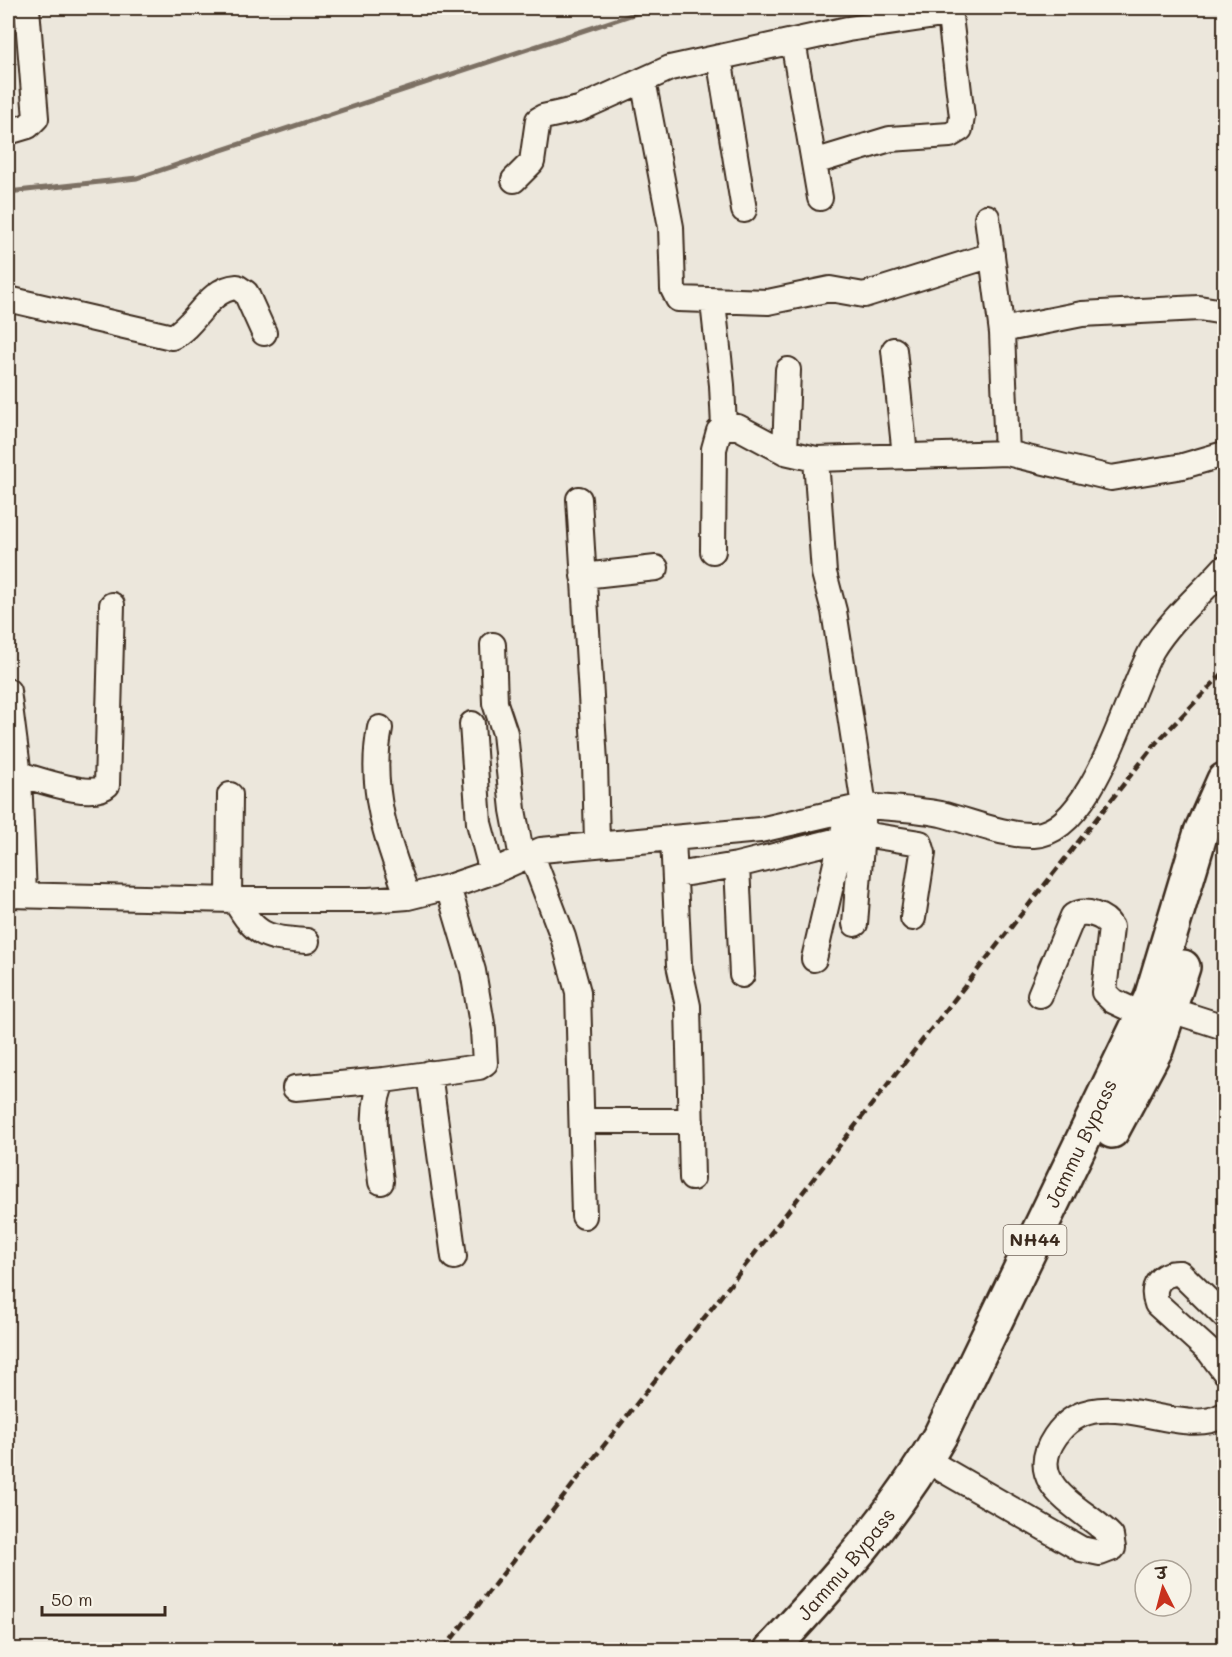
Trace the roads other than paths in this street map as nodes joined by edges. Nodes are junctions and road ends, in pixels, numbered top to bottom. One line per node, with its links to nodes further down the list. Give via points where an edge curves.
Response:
1 (27, 8): 6 (street, via 36,118 28,126)
2 (949, 11): 3 (street); 7 (street, via 962,111 960,129 950,135 890,139)
3 (793, 41): 4 (street); 7 (street)
4 (719, 57): 5 (street, via 670,68); 10 (street)
5 (643, 80): 8 (street, via 579,110 537,120 532,162); 14 (street, via 671,227 674,293 682,301)
6 (8, 132)
7 (814, 162): 9 (street)
8 (514, 180)
9 (820, 198)
10 (744, 210)
11 (987, 217): 12 (street)
12 (992, 255): 14 (street, via 864,295 830,289 768,302); 16 (street)
13 (8, 299): 17 (street, via 172,337 216,294 237,287 250,299)
14 (712, 302): 20 (street)
15 (1224, 312): 16 (street, via 1199,308 1082,314)
16 (1002, 330): 22 (street)
17 (264, 333)
18 (894, 350): 24 (street)
19 (788, 370): 21 (street)
20 (724, 428): 21 (street, via 738,427); 27 (street, via 719,431 714,449)
21 (785, 452): 25 (street)
22 (1007, 453): 23 (street, via 1111,478 1183,466); 24 (street)
23 (1224, 454)
24 (905, 456): 25 (street)
25 (816, 459): 39 (street, via 824,573 834,611)
26 (579, 499): 30 (street)
27 (713, 551)
28 (656, 568): 30 (street)
29 (1224, 568): 39 (street, via 1153,648 1102,767 1057,827 1047,833 1023,834 939,814)
30 (583, 576): 40 (street)
31 (112, 605): 36 (street, via 106,785 97,791 86,791)
32 (493, 645): 42 (street, via 495,703 505,733 513,810)
33 (8, 691): 36 (street)
34 (472, 724): 44 (street, via 479,823)
35 (380, 728): 46 (street, via 375,786 385,833)
36 (19, 774): 45 (street)
37 (1224, 784): 55 (highway, Jammu Bypass / NH44, via 1222,832)
38 (230, 795): 47 (street)
39 (854, 824): 41 (street, via 760,830); 43 (street); 49 (street, via 920,843 923,853); 50 (street); 52 (street)
40 (597, 843): 41 (street); 42 (street, via 553,848)
41 (675, 858): 43 (street); 61 (street, via 679,965 688,1005)
42 (531, 861): 44 (street); 60 (street, via 560,928 578,992)
43 (737, 865): 53 (street)
44 (492, 872): 48 (street)
45 (16, 895): 47 (street)
46 (408, 897): 47 (street); 48 (street)
47 (232, 900): 51 (street, via 260,934)
48 (453, 900): 57 (street, via 473,971 486,1058 479,1067)
49 (913, 918)
50 (855, 924)
51 (307, 941)
52 (814, 960)
53 (742, 975)
54 (1040, 995): 55 (street, via 1073,916 1085,912 1107,921 1111,927 1104,992 1113,1001)
55 (1157, 1012): 56 (street); 69 (highway, Jammu Bypass / NH44, via 1157,1047 1051,1244 958,1444)
56 (1224, 1027)
57 (429, 1073): 58 (street); 65 (street)
58 (384, 1080): 59 (street); 63 (street, via 376,1094 375,1107)
59 (295, 1088)
60 (582, 1121): 61 (street); 64 (street)
61 (691, 1121): 62 (street)
62 (692, 1178)
63 (381, 1182)
64 (584, 1216)
65 (454, 1257)
66 (1224, 1316): 67 (street, via 1180,1273 1161,1277 1156,1286 1157,1304 1209,1351)
67 (1224, 1371)
68 (1224, 1415): 69 (street, via 1193,1421 1105,1410 1073,1419 1061,1428 1050,1444 1047,1473 1062,1497 1111,1536 1113,1548 1106,1552 1090,1552 1068,1542)
69 (934, 1465): 70 (highway, Jammu Bypass / NH44); 71 (highway, Jammu Bypass / NH44, via 920,1507 881,1560)
70 (771, 1650)
71 (800, 1650)

